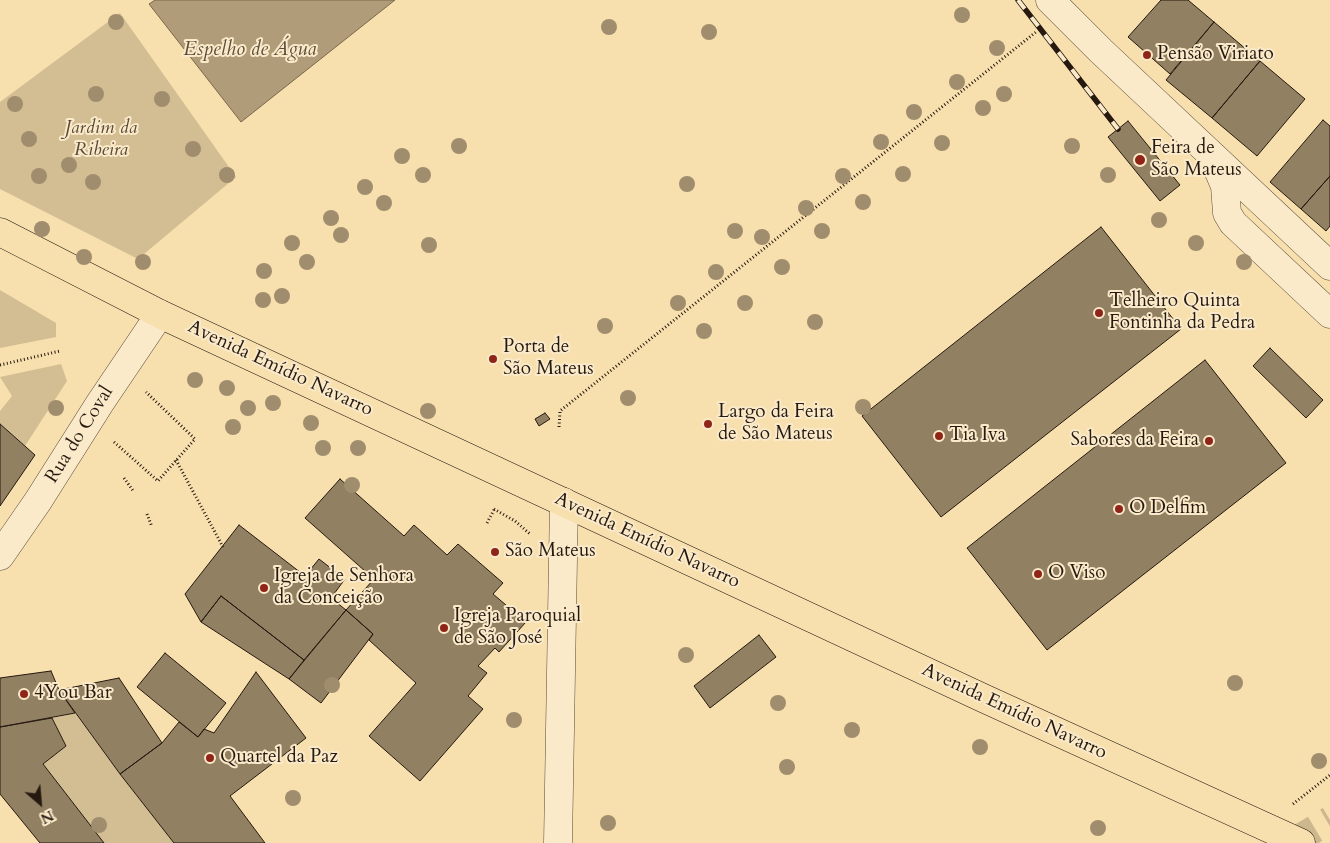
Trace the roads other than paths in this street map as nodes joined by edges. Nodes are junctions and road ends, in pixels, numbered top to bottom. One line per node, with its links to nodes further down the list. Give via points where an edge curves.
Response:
1 (1056, 6): 2 (street)
2 (1210, 152): 4 (street); 6 (street, via 1225,186 1227,213 1233,223)
3 (0, 232): 5 (main road, Avenida Emídio Navarro)
4 (1330, 266)
5 (160, 314): 7 (main road, Avenida Emídio Navarro); 8 (street, Rua do Coval)
6 (1330, 314)
7 (564, 502): 9 (street); 10 (main road, Avenida Emídio Navarro)
8 (0, 556)
9 (558, 843)
10 (1299, 843)

